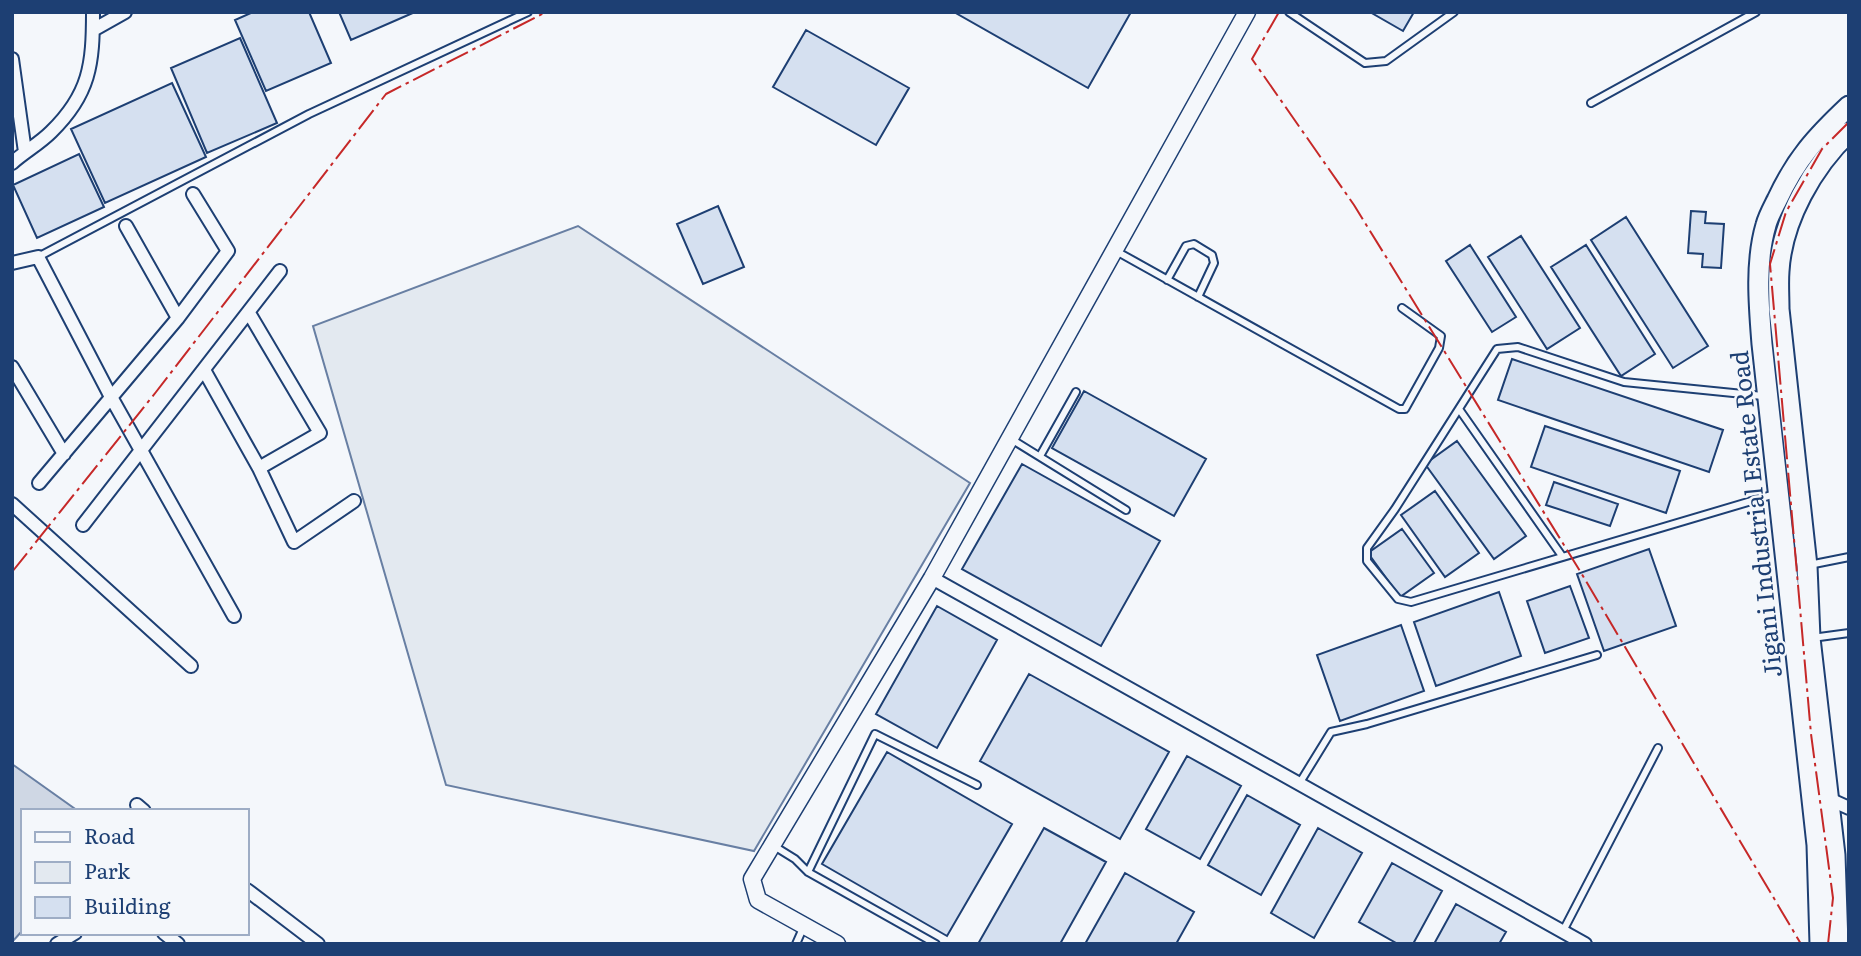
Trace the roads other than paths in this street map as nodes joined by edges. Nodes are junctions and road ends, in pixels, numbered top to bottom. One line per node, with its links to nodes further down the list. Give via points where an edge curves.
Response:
1 (93, 12): 8 (street)
2 (125, 12): 8 (street)
3 (528, 12): 18 (lane, via 309,114)
4 (1247, 12): 17 (street)
5 (1289, 12): 6 (lane, via 1364,63 1386,61)
6 (1454, 12)
7 (1756, 12): 10 (lane)
8 (93, 30): 13 (street, via 90,72 84,86 69,112)
9 (12, 60): 13 (street)
10 (1591, 103)
11 (1849, 106): 24 (main road, Jigani Industrial Estate Road, via 1821,132 1791,171 1766,225)
12 (1849, 132): 25 (main road, Jigani Industrial Estate Road, via 1811,179 1787,228 1779,268)
13 (25, 152): 14 (street)
14 (12, 163)
15 (193, 194): 27 (street, via 228,251)
16 (126, 226): 27 (street)
17 (1114, 250): 21 (lane); 34 (street)
18 (38, 257): 19 (street); 31 (street)
19 (12, 263)
20 (280, 271): 26 (street)
21 (1167, 280): 22 (lane); 22 (lane, via 1186,246 1194,244 1212,255 1214,263)
22 (1198, 297): 23 (lane, via 1399,409 1405,409 1440,336)
23 (1402, 308)
24 (1759, 309): 25 (main road); 32 (main road, Jigani Industrial Estate Road)
25 (1779, 309): 47 (main road, Jigani Industrial Estate Road)
26 (249, 313): 29 (street); 38 (street, via 320,433)
27 (177, 318): 31 (street)
28 (12, 367): 36 (street)
29 (204, 370): 35 (street); 38 (street)
30 (1076, 392): 37 (lane)
31 (111, 397): 35 (street); 36 (street)
32 (1770, 397): 33 (lane, via 1624,382 1518,347 1497,349); 40 (main road, Jigani Industrial Estate Road)
33 (1459, 408): 45 (lane); 45 (lane, via 1367,548 1367,561 1398,599 1411,602)
34 (1010, 438): 37 (lane); 48 (street)
35 (141, 450): 44 (street); 49 (street)
36 (64, 453): 39 (street)
37 (1040, 456): 43 (lane)
38 (259, 468): 41 (street, via 294,542)
39 (39, 483)
40 (1780, 493): 45 (lane); 71 (main road, Jigani Industrial Estate Road, via 1817,845)
41 (354, 501)
42 (12, 504): 53 (street)
43 (1126, 510)
44 (83, 525)
45 (1562, 556)
46 (1849, 557): 47 (lane)
47 (1807, 566): 51 (main road, Jigani Industrial Estate Road)
48 (932, 578): 55 (street); 59 (street)
49 (234, 616)
50 (1849, 633): 51 (lane)
51 (1810, 639): 57 (main road, Jigani Industrial Estate Road)
52 (1597, 655): 55 (lane, via 1331,732)
53 (191, 666)
54 (1658, 748): 63 (lane)
55 (1298, 784): 63 (street)
56 (977, 785): 60 (lane, via 875,734)
57 (1829, 799): 58 (street); 72 (main road, Jigani Industrial Estate Road)
58 (1849, 808)
59 (772, 845): 60 (lane); 62 (street, via 752,879 758,900)
60 (808, 872): 64 (lane)
61 (248, 891): 65 (street)
62 (804, 926): 66 (lane); 67 (street)
63 (1563, 931): 70 (street)
64 (924, 936): 68 (lane); 69 (lane)
65 (318, 944)
66 (796, 944)
67 (837, 944)
68 (920, 944)
69 (936, 944)
70 (1585, 944)
71 (1819, 944)
72 (1838, 944)

